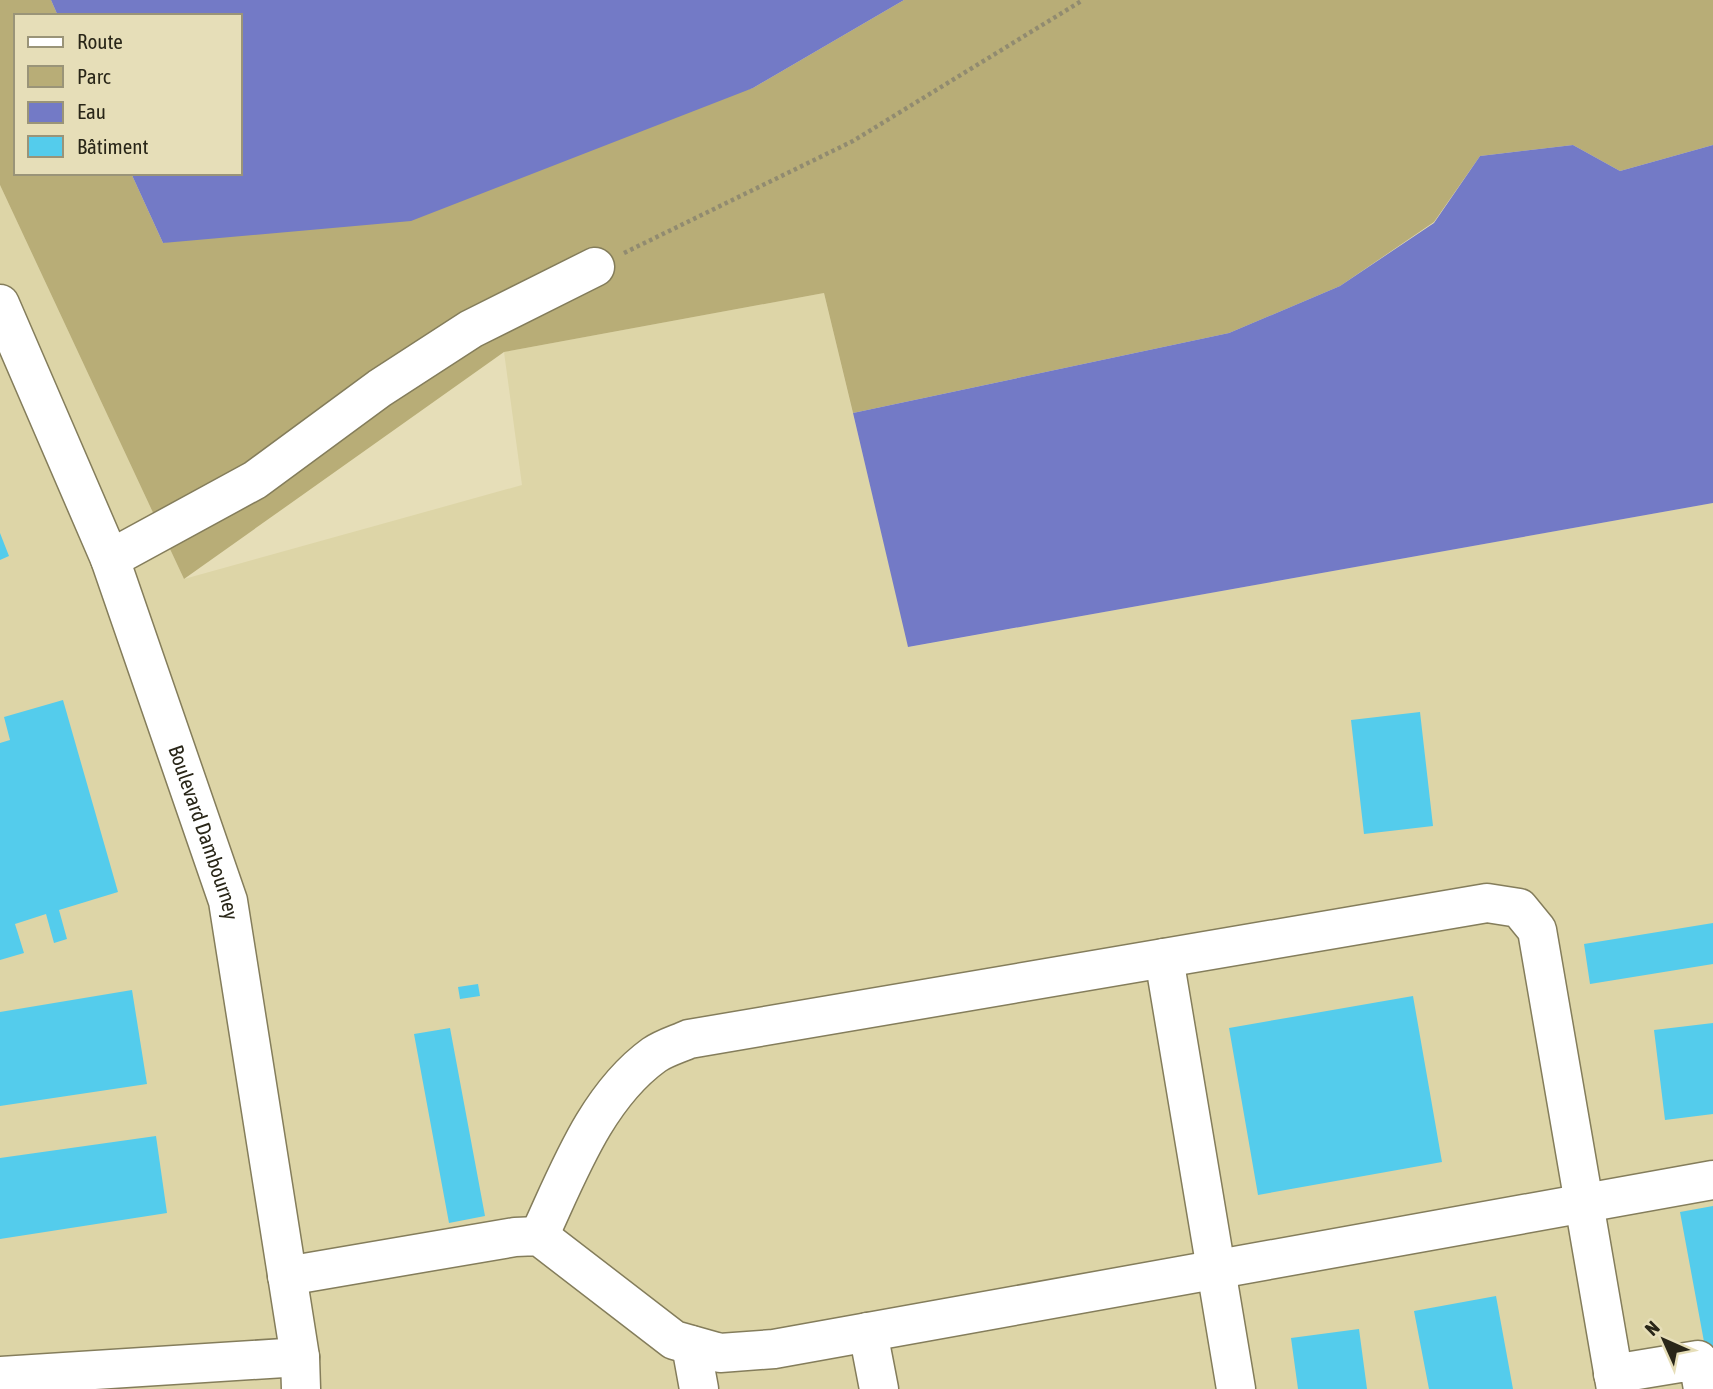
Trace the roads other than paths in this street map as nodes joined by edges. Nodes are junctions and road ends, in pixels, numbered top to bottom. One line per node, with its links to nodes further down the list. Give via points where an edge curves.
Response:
1 (595, 267): 3 (street, via 471,329 380,388 255,480)
2 (0, 304): 3 (street, Boulevard Dambourney)
3 (110, 559): 9 (street, Boulevard Dambourney, via 228,901)
4 (1164, 958): 6 (street, via 1487,903 1519,908 1537,930); 7 (street, via 689,1039 655,1054 616,1090 579,1152); 8 (street)
5 (1713, 1180): 6 (street)
6 (1583, 1202): 8 (street); 14 (street)
7 (539, 1236): 9 (street); 11 (street, via 674,1340)
8 (1215, 1269): 10 (street); 17 (street)
9 (287, 1276): 12 (street, Boulevard Dambourney)
10 (869, 1332): 11 (street, via 774,1349 720,1353); 16 (street)
11 (691, 1345): 15 (street)
12 (300, 1373): 13 (street)
13 (0, 1376)
14 (1615, 1382): 18 (street, via 1698,1360)
15 (699, 1389)
16 (879, 1389)
17 (1236, 1389)
18 (1703, 1389)

